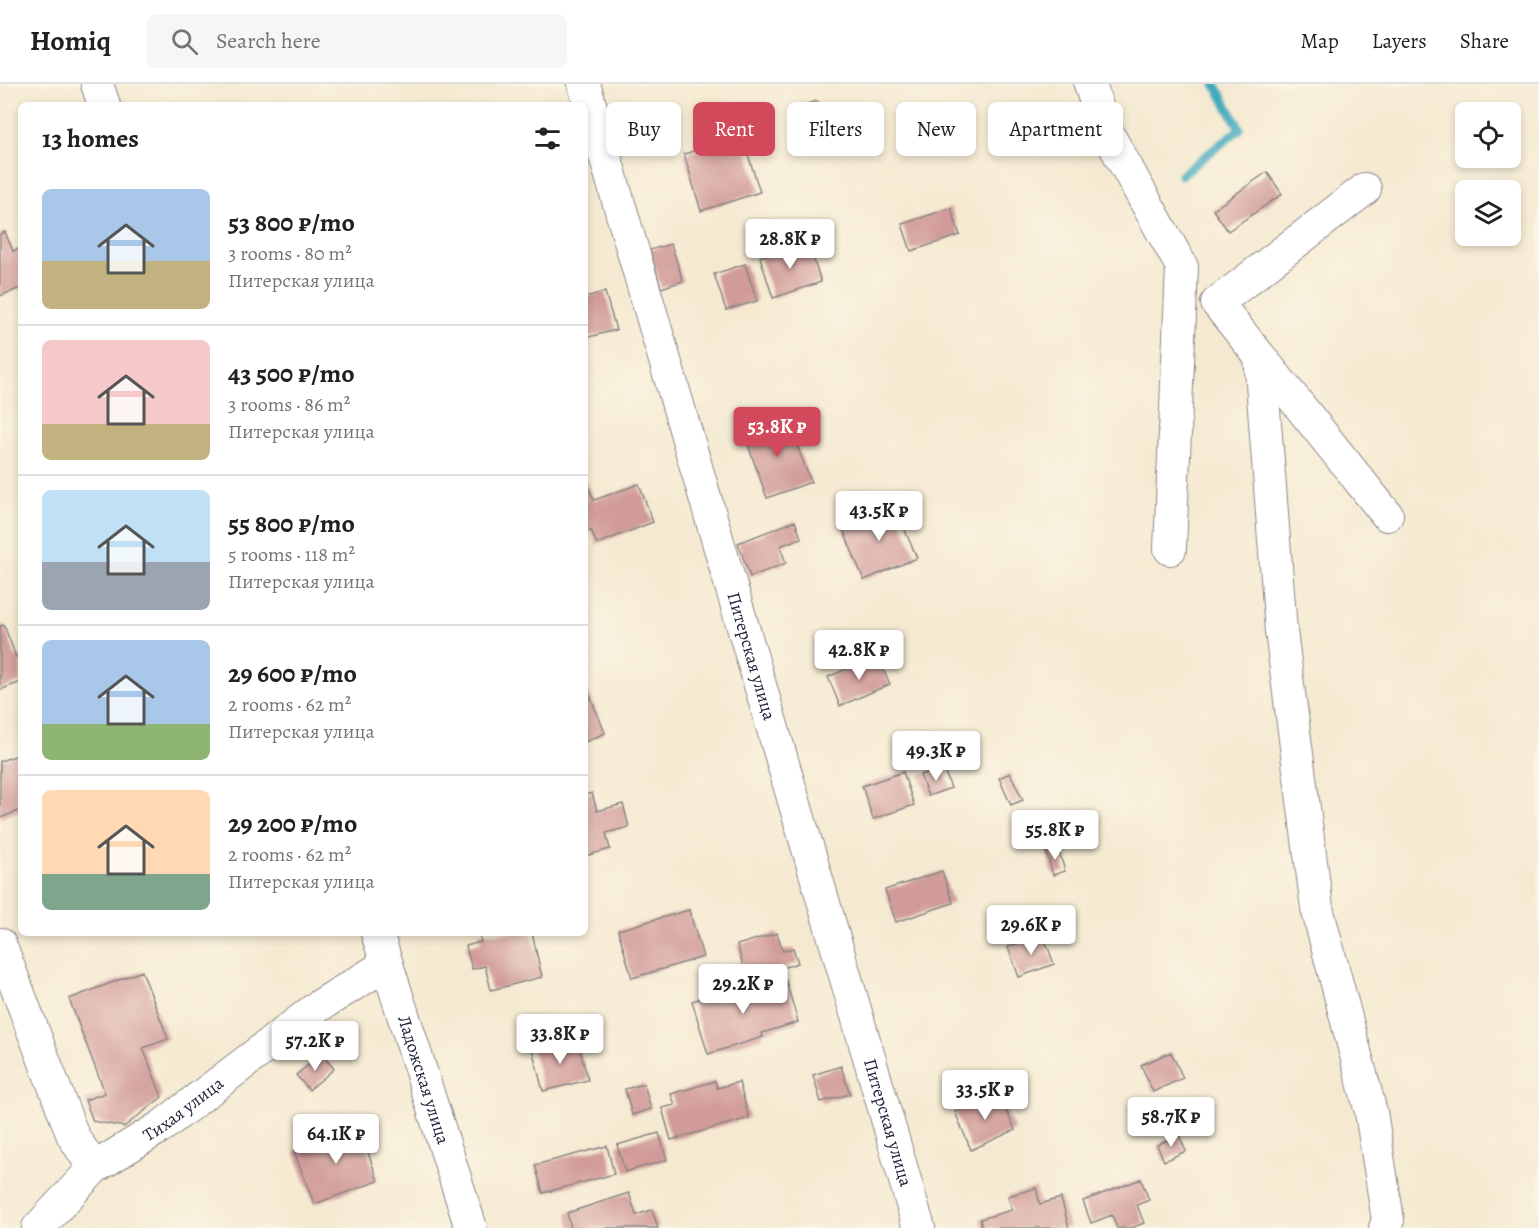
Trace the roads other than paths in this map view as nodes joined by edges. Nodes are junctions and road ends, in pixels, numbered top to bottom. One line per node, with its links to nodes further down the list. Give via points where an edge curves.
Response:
1 (97, 84): 4 (street)
2 (584, 84): 15 (street, Питерская улица)
3 (1090, 84): 8 (street, via 1103,125 1182,267)
4 (103, 102)
5 (1365, 189): 6 (street, via 1217,303)
6 (1260, 357): 7 (street); 16 (street, via 1281,631 1317,908 1371,1112 1388,1220)
7 (1388, 515)
8 (1170, 549)
9 (378, 936): 11 (street, Ладожская улица)
10 (0, 944): 12 (street, via 73,1136)
11 (387, 964): 12 (street, Тихая улица, via 319,1006 162,1126); 14 (street, Ладожская улица)
12 (94, 1168): 13 (street, Тихая улица)
13 (38, 1228)
14 (471, 1228)
15 (919, 1228)
16 (1385, 1228)

